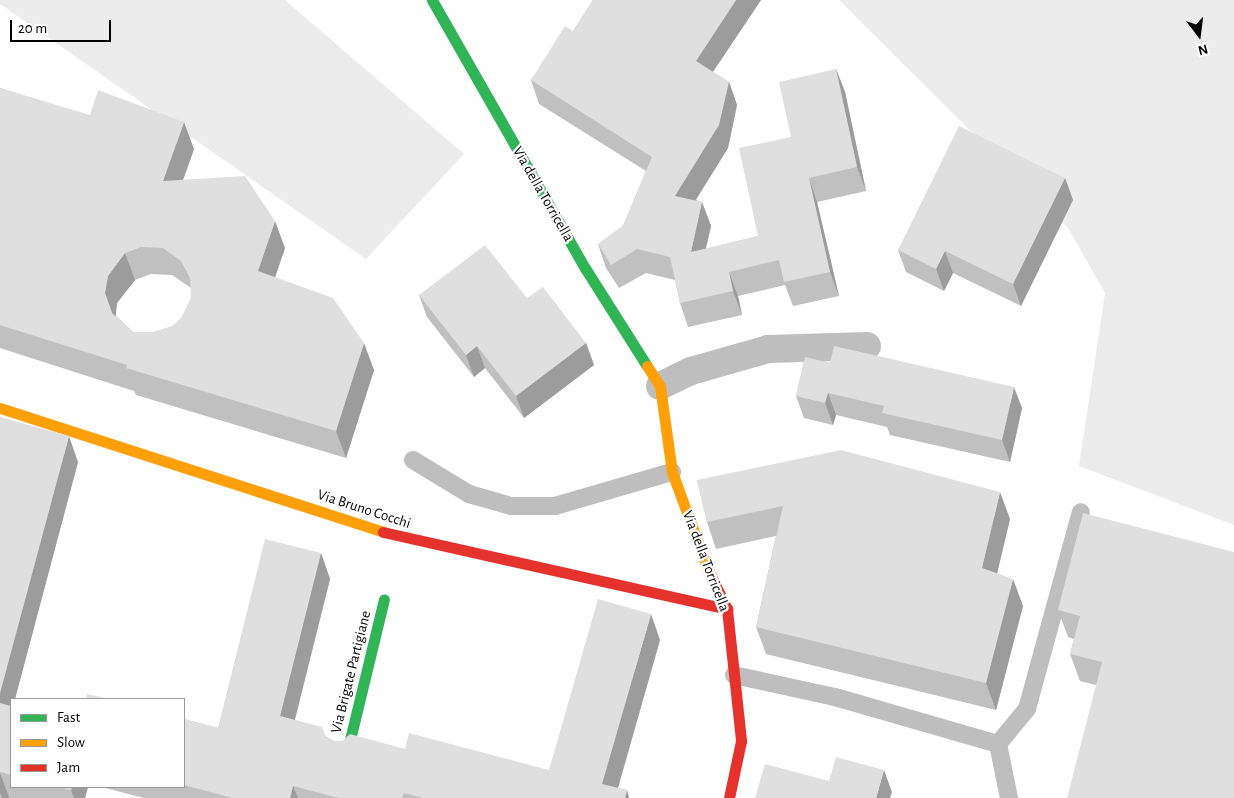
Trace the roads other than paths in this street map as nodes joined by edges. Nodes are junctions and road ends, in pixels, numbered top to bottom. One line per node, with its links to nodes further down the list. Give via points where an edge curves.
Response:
1 (432, 0): 3 (street, Via della Torricella, via 585,268)
2 (867, 346): 3 (street, via 768,349 691,371)
3 (660, 386): 6 (street, Via della Torricella)
4 (0, 408): 9 (street, Via Bruno Cocchi, via 400,537)
5 (413, 460): 6 (lane, via 469,494 511,506 555,506)
6 (672, 472): 9 (street, Via della Torricella, via 704,561)
7 (1081, 512): 11 (lane, via 1027,709)
8 (384, 599): 12 (street, Via Brigate Partigiane)
9 (727, 609): 10 (street, Via della Torricella)
10 (734, 675): 11 (lane, via 835,697); 13 (street, Via della Torricella, via 741,741)
11 (998, 744): 14 (lane)
12 (347, 752)
13 (728, 798)
14 (1009, 798)

